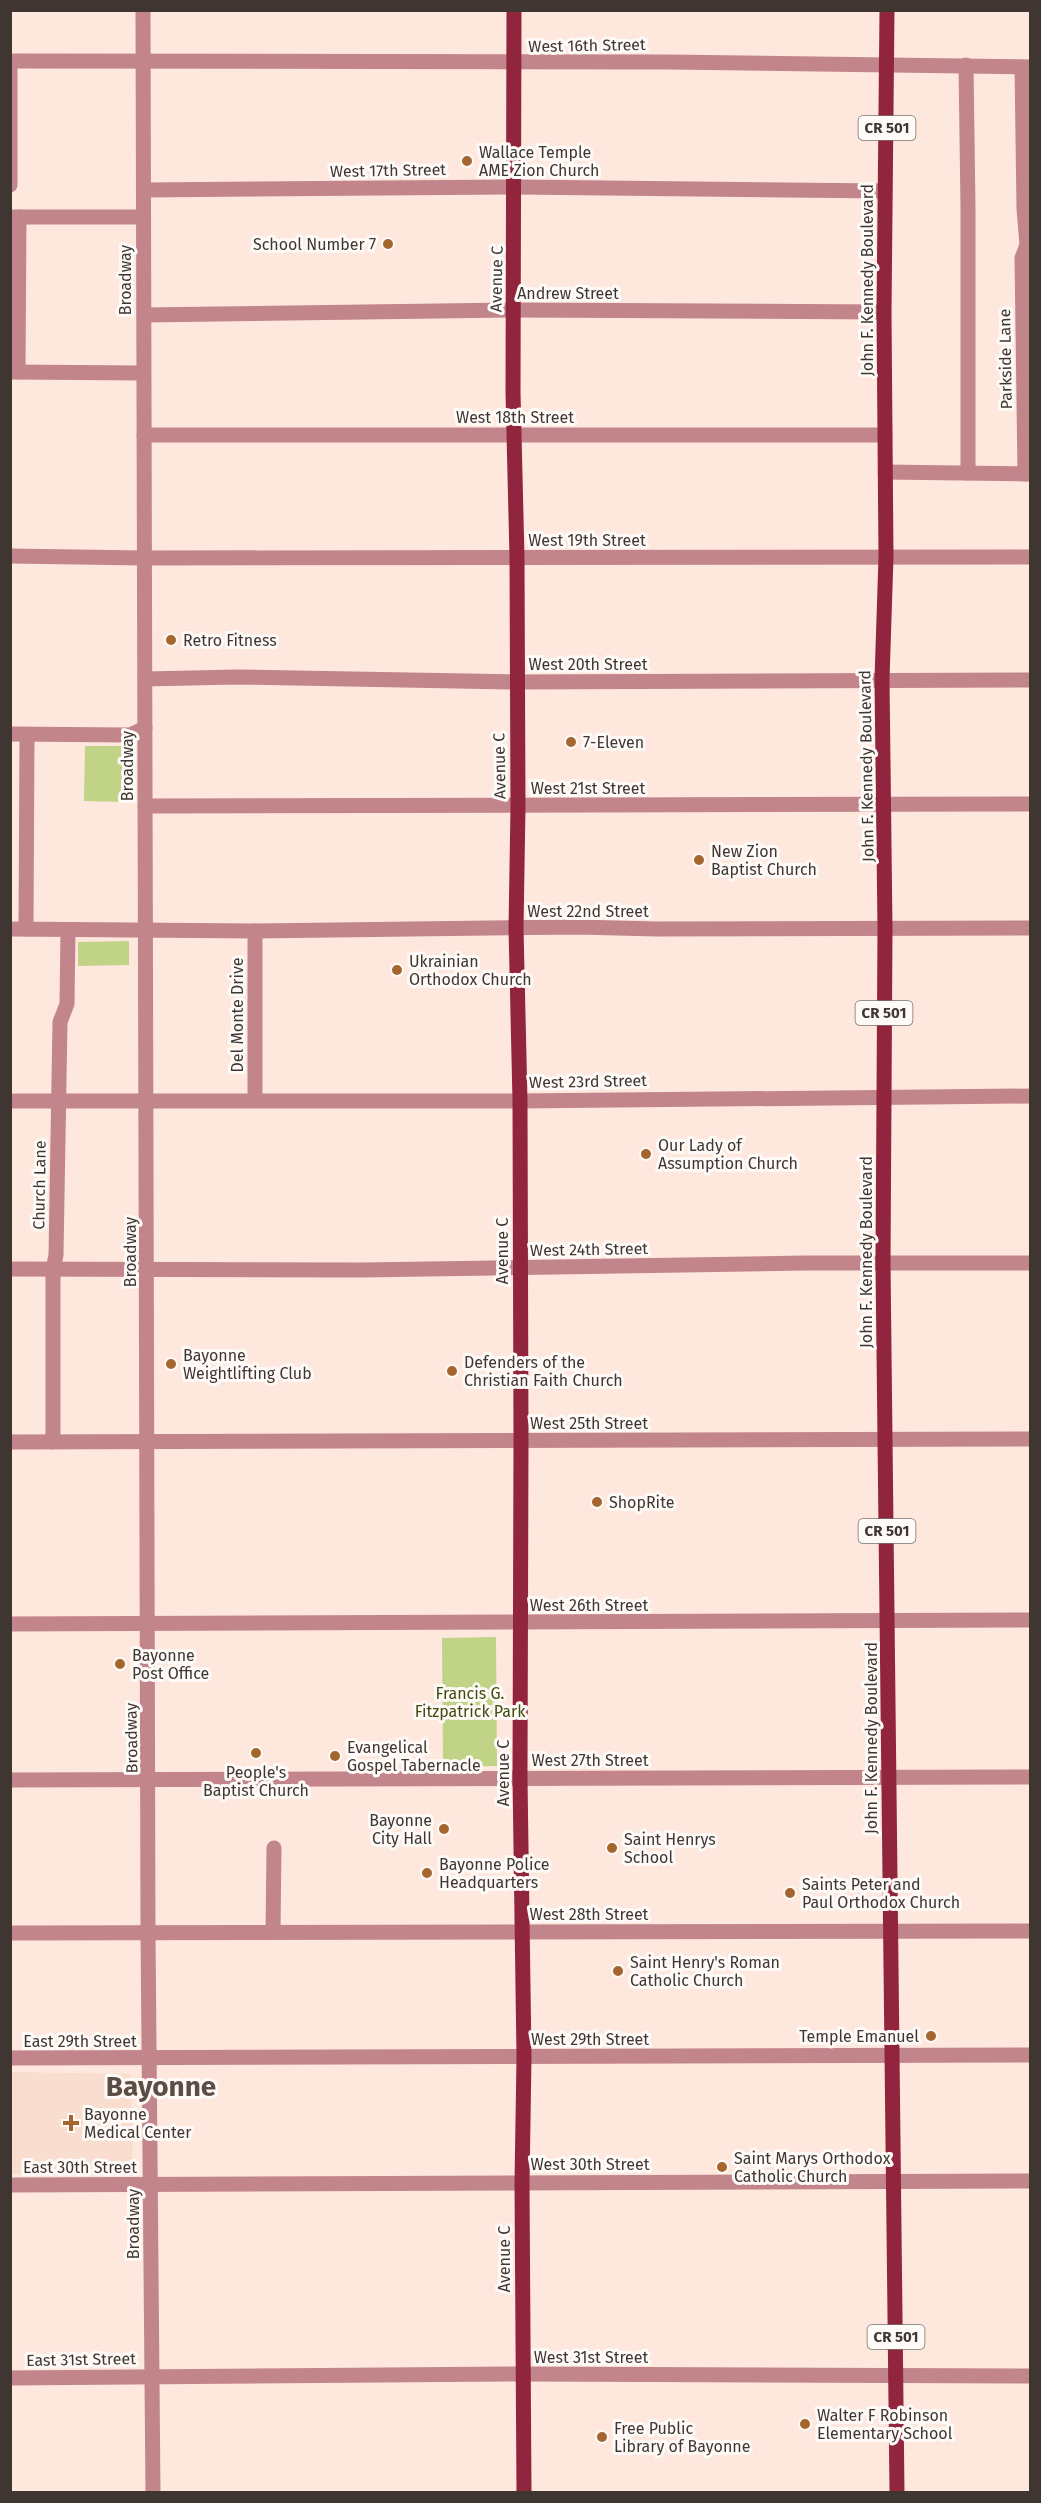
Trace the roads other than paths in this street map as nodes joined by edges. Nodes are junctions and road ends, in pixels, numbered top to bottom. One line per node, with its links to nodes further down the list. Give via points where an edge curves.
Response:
1 (143, 10): 5 (street, Broadway)
2 (514, 10): 6 (main road, Avenue C)
3 (887, 10): 7 (main road, John F. Kennedy Boulevard / CR 501)
4 (10, 61): 5 (street, West 16th Street)
5 (144, 62): 6 (street, West 16th Street); 13 (street, Broadway)
6 (516, 63): 7 (street, West 16th Street); 12 (main road, Avenue C)
7 (888, 65): 8 (street, West 16th Street); 14 (main road, John F. Kennedy Boulevard / CR 501)
8 (966, 65): 10 (street, West 16th Street); 27 (street)
9 (10, 66): 11 (street)
10 (1026, 67): 17 (street, Parkside Lane)
11 (10, 185)
12 (515, 187): 13 (street, West 17th Street); 14 (street, West 17th Street); 18 (main road, Avenue C)
13 (144, 190): 16 (street, Broadway)
14 (885, 190): 19 (main road, John F. Kennedy Boulevard / CR 501)
15 (15, 217): 16 (street); 21 (street)
16 (143, 217): 20 (street, Broadway)
17 (1029, 249): 28 (street, Parkside Lane, via 1022,258)
18 (514, 310): 19 (street, Andrew Street); 20 (street, Andrew Street); 24 (main road, Avenue C)
19 (884, 312): 25 (main road, John F. Kennedy Boulevard / CR 501)
20 (144, 315): 22 (street, Broadway)
21 (14, 372): 22 (street)
22 (143, 373): 23 (street, Broadway)
23 (144, 435): 24 (street, West 18th Street); 32 (street, Broadway)
24 (514, 435): 25 (street, West 18th Street); 33 (main road, Avenue C)
25 (885, 435): 26 (main road, John F. Kennedy Boulevard / CR 501)
26 (885, 472): 27 (street, Parkside Lane); 30 (main road, John F. Kennedy Boulevard / CR 501)
27 (968, 473): 28 (street, Parkside Lane)
28 (1028, 474)
29 (10, 556): 32 (street, West 19th Street)
30 (886, 557): 31 (street, West 19th Street); 33 (street, West 19th Street); 35 (main road, John F. Kennedy Boulevard / CR 501)
31 (1030, 557)
32 (144, 558): 33 (street, West 19th Street); 34 (street, Broadway)
33 (517, 558): 37 (main road, Avenue C)
34 (145, 679): 37 (street, West 20th Street); 38 (street, Broadway)
35 (882, 679): 36 (street, West 20th Street); 37 (street, West 20th Street); 41 (main road, John F. Kennedy Boulevard / CR 501)
36 (1030, 680)
37 (517, 682): 44 (main road, Avenue C)
38 (145, 728): 40 (street, via 130,735); 43 (street, Broadway)
39 (10, 734): 40 (street)
40 (27, 735): 47 (street)
41 (885, 804): 42 (street, West 21st Street); 44 (street, West 21st Street); 48 (main road, John F. Kennedy Boulevard / CR 501)
42 (1030, 804)
43 (145, 806): 44 (street, West 21st Street); 50 (street, Broadway)
44 (518, 807): 45 (main road, Avenue C)
45 (516, 928): 48 (street, West 22nd Street); 51 (street, West 22nd Street); 58 (main road, Avenue C)
46 (1030, 928): 48 (street, West 22nd Street)
47 (18, 929): 49 (street, West 22nd Street)
48 (885, 929): 53 (main road, John F. Kennedy Boulevard / CR 501)
49 (68, 930): 50 (street, West 22nd Street); 56 (street, Church Lane, via 67,1004 60,1022)
50 (145, 930): 51 (street, West 22nd Street); 57 (street, Broadway)
51 (255, 931): 54 (street, Del Monte Drive)
52 (1030, 1096): 53 (street, West 23rd Street)
53 (884, 1098): 58 (street, West 23rd Street); 59 (main road, John F. Kennedy Boulevard / CR 501)
54 (255, 1100): 57 (street, West 23rd Street); 58 (street, West 23rd Street)
55 (10, 1101): 56 (street, West 23rd Street)
56 (58, 1101): 57 (street, West 23rd Street); 63 (street, Church Lane)
57 (146, 1101): 64 (street, Broadway)
58 (520, 1101): 61 (main road, Avenue C)
59 (883, 1263): 60 (street, West 24th Street); 61 (street, West 24th Street); 66 (main road, John F. Kennedy Boulevard / CR 501)
60 (1030, 1263)
61 (520, 1268): 64 (street, West 24th Street); 67 (main road, Avenue C)
62 (10, 1269): 63 (street, West 24th Street)
63 (53, 1269): 64 (street, West 24th Street); 69 (street, Church Lane)
64 (148, 1269): 70 (street, Broadway)
65 (1030, 1439): 66 (street, West 25th Street)
66 (885, 1440): 67 (street, West 25th Street); 73 (main road, John F. Kennedy Boulevard / CR 501)
67 (521, 1441): 70 (street, West 25th Street); 72 (main road, Avenue C)
68 (10, 1442): 69 (street, West 25th Street)
69 (53, 1442): 70 (street, West 25th Street)
70 (147, 1443): 75 (street, Broadway)
71 (1030, 1620): 73 (street, West 26th Street)
72 (521, 1623): 73 (street, West 26th Street); 75 (street, West 26th Street); 78 (main road, Avenue C)
73 (888, 1623): 76 (main road, John F. Kennedy Boulevard / CR 501)
74 (10, 1624): 75 (street, West 26th Street)
75 (148, 1624): 80 (street, Broadway)
76 (889, 1777): 77 (street, West 27th Street); 78 (street, West 27th Street); 82 (main road, John F. Kennedy Boulevard / CR 501)
77 (1030, 1777)
78 (520, 1778): 80 (street, West 27th Street); 86 (main road, Avenue C)
79 (10, 1779): 80 (street, West 27th Street)
80 (149, 1779): 84 (street, Broadway)
81 (274, 1848): 85 (street)
82 (891, 1931): 83 (street, West 28th Street); 86 (street, West 28th Street); 89 (main road, John F. Kennedy Boulevard / CR 501)
83 (1030, 1931)
84 (148, 1932): 85 (street, West 28th Street); 87 (street, West 28th Street); 92 (street, Broadway)
85 (273, 1932): 86 (street, West 28th Street)
86 (522, 1932): 90 (main road, Avenue C)
87 (10, 1933)
88 (1030, 2055): 89 (street, West 29th Street)
89 (892, 2056): 90 (street, West 29th Street); 93 (main road, John F. Kennedy Boulevard / CR 501)
90 (524, 2057): 92 (street, West 29th Street); 95 (main road, Avenue C)
91 (10, 2058): 92 (street, East 29th Street)
92 (150, 2059): 96 (street, Broadway)
93 (894, 2181): 94 (street, West 30th Street); 95 (street, West 30th Street); 101 (main road, John F. Kennedy Boulevard / CR 501)
94 (1030, 2181)
95 (522, 2183): 96 (street, West 30th Street); 98 (main road, Avenue C)
96 (150, 2184): 97 (street, East 30th Street); 99 (street, Broadway)
97 (10, 2185)
98 (523, 2374): 99 (street, West 31st Street); 101 (street, West 31st Street); 104 (main road, Avenue C)
99 (152, 2376): 102 (street, East 31st Street); 103 (street, Broadway)
100 (1030, 2376): 101 (street, West 31st Street)
101 (896, 2377): 105 (main road, John F. Kennedy Boulevard / CR 501)
102 (10, 2378)
103 (153, 2493)
104 (524, 2493)
105 (897, 2493)

